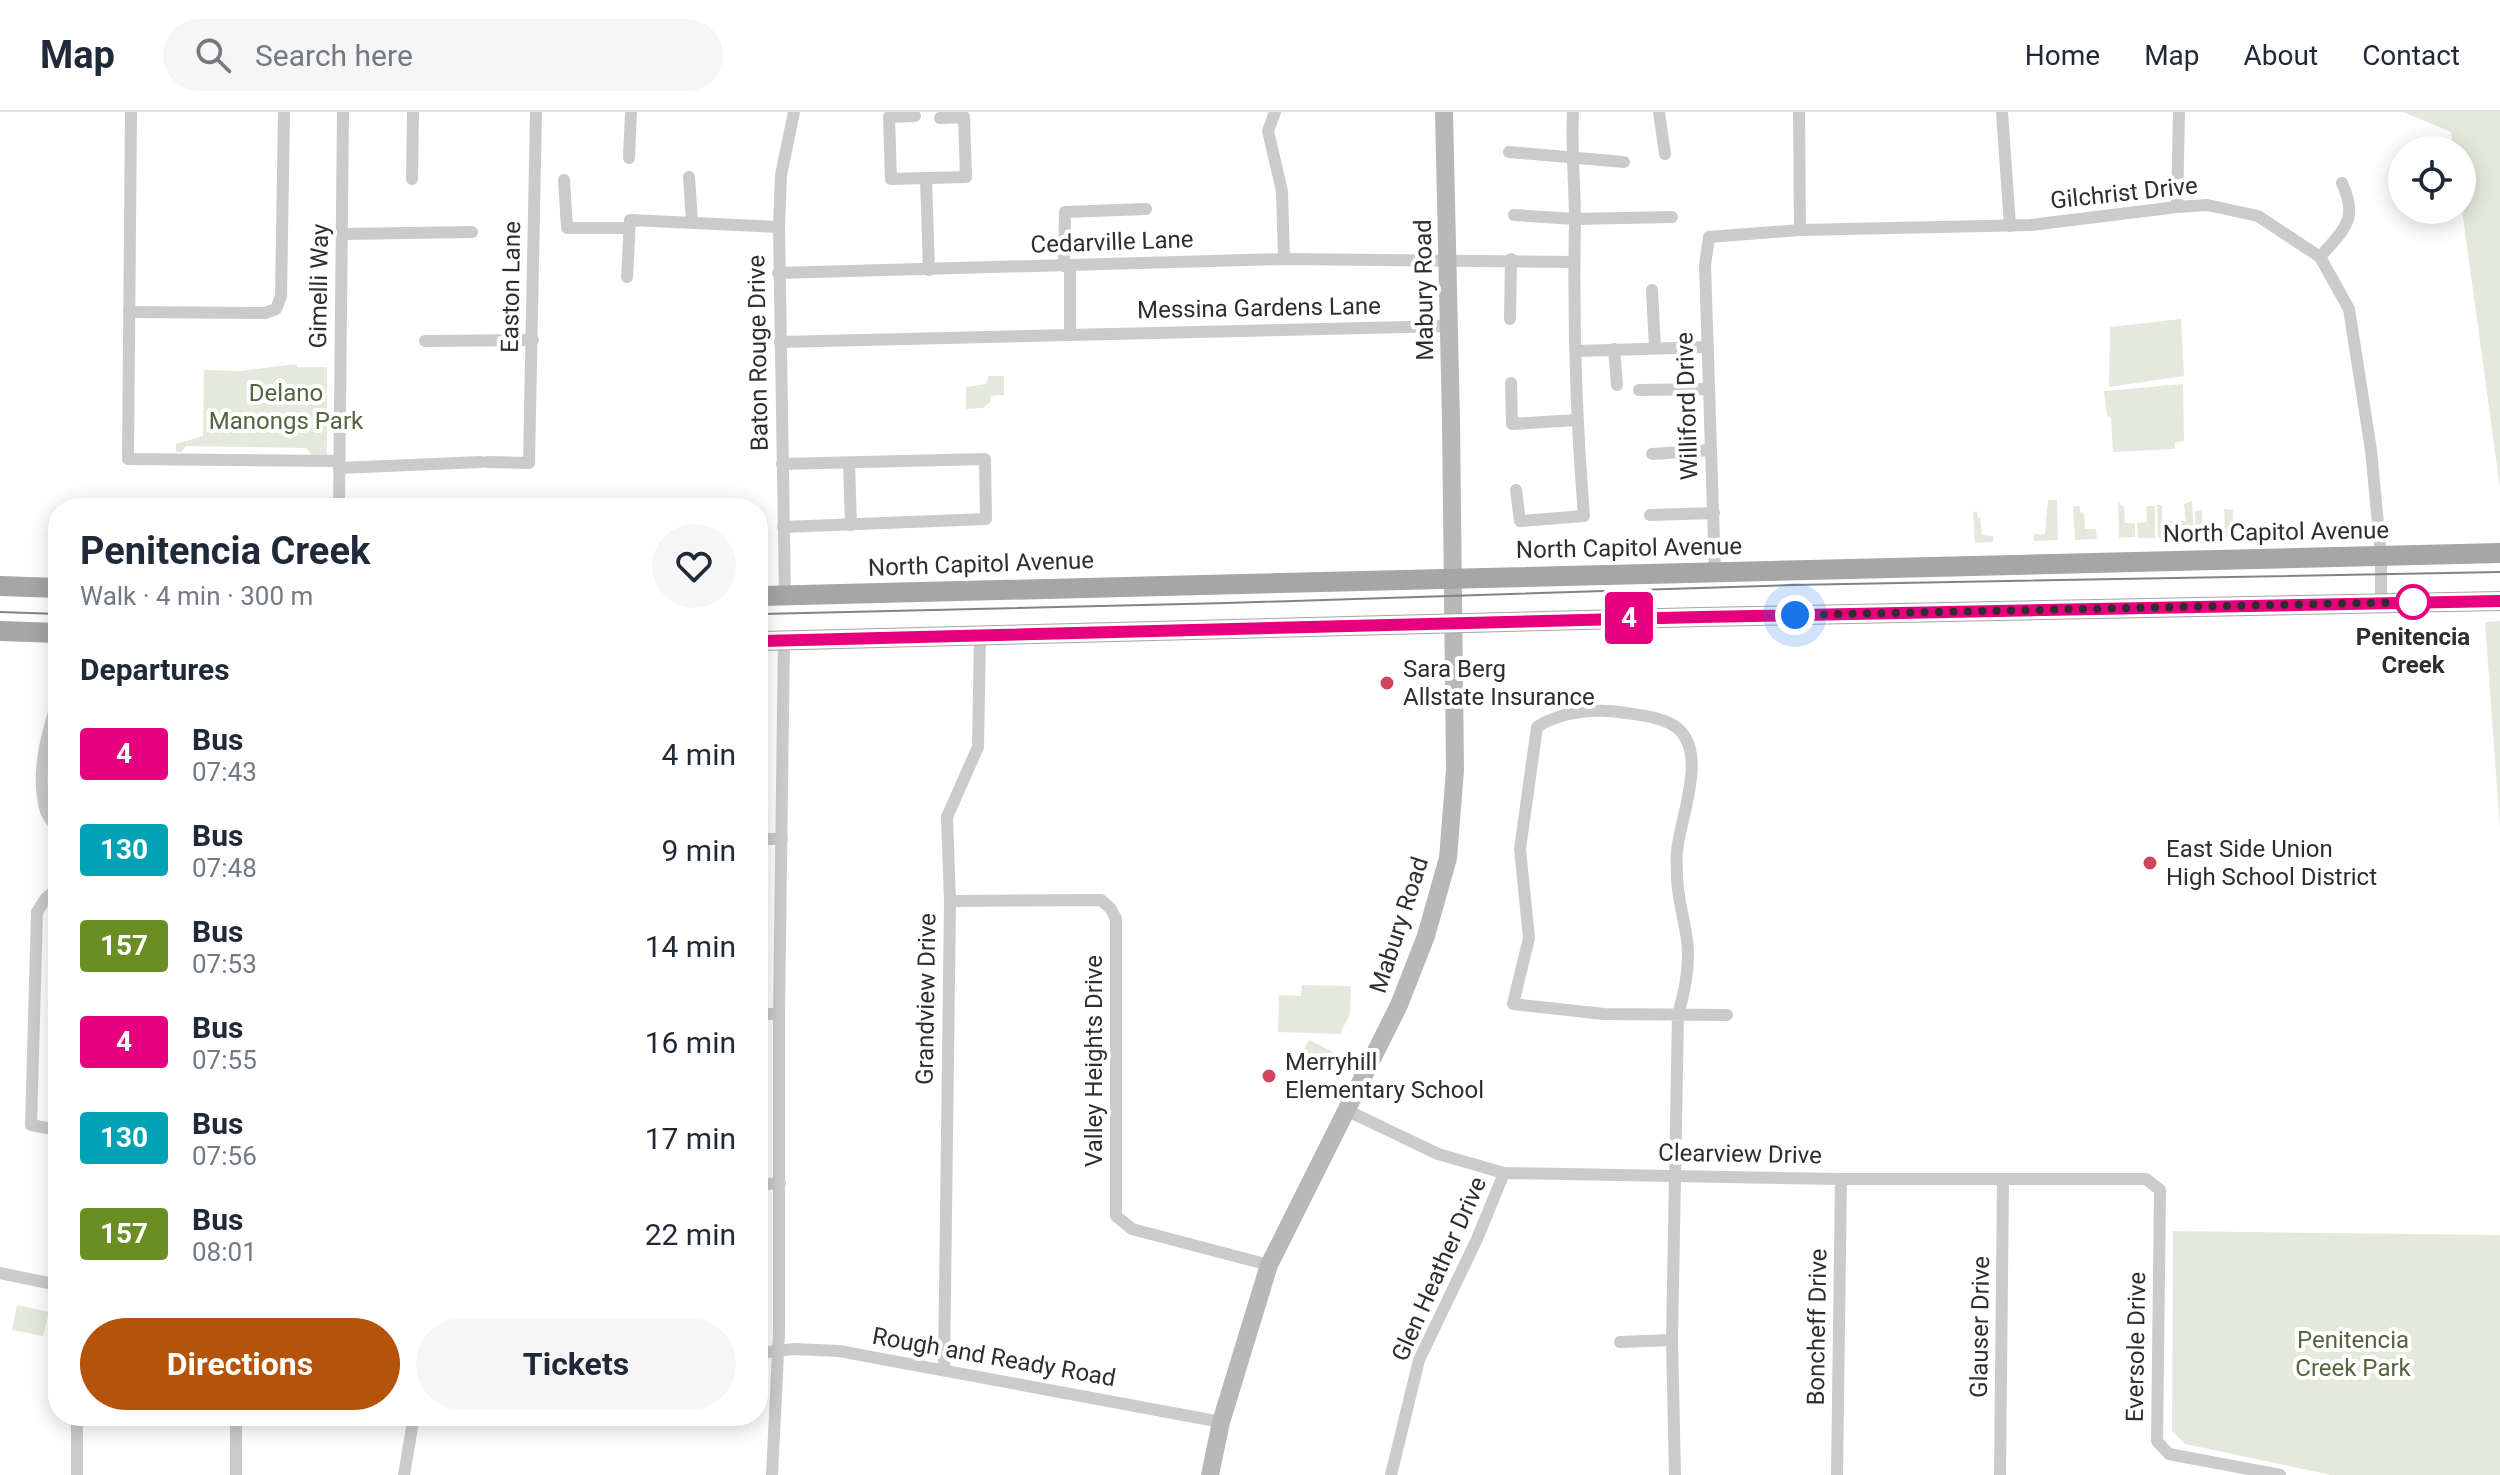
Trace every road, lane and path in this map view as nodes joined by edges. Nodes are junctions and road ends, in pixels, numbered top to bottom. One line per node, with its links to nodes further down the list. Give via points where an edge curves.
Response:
1 (131, 112): 50 (street)
2 (284, 112): 50 (street, via 281,296 276,309)
3 (343, 112): 38 (street, Gimelli Way)
4 (413, 112): 24 (street)
5 (536, 112): 54 (street, Easton Lane)
6 (631, 112): 19 (street)
7 (794, 112): 34 (street, Baton Rouge Drive, via 781,175)
8 (1275, 112): 41 (street, via 1268,131 1282,191)
9 (1444, 112): 42 (main road, Mabury Road)
10 (1573, 112): 20 (street)
11 (1659, 112): 18 (street)
12 (1799, 112): 36 (street)
13 (2002, 112): 33 (street)
14 (2179, 112): 27 (street)
15 (915, 116): 23 (street, via 889,117 891,179)
16 (940, 118): 23 (street, via 964,117 966,177)
17 (1509, 152): 20 (street)
18 (1665, 154)
19 (629, 158)
20 (1571, 158): 21 (street); 31 (street)
21 (1624, 162)
22 (689, 177): 32 (street)
23 (926, 178): 46 (street)
24 (412, 179)
25 (564, 180): 35 (street, via 567,228)
26 (2342, 183): 40 (street, via 2351,203 2346,227)
27 (2177, 207): 33 (street, Gilchrist Drive); 40 (street, Gilchrist Drive, via 2207,205 2258,216)
28 (1146, 209): 45 (street, via 1065,212)
29 (1514, 215): 31 (street)
30 (1672, 217): 31 (street)
31 (1575, 219): 44 (street)
32 (692, 221): 34 (street); 35 (street, via 630,220)
33 (2010, 226): 36 (street, Gilchrist Drive)
34 (779, 227): 47 (street, Baton Rouge Drive)
35 (628, 228): 48 (street)
36 (1800, 230): 39 (street, Gilchrist Drive)
37 (472, 232): 38 (street)
38 (342, 234): 70 (street, Gimelli Way)
39 (1709, 237): 57 (street, Williford Drive)
40 (2320, 257): 78 (street, Gilchrist Drive, via 2349,309)
41 (1284, 259): 42 (street, Cedarville Lane); 45 (street, Cedarville Lane)
42 (1447, 259): 43 (street, Cedarville Lane); 52 (main road, Mabury Road)
43 (1511, 259): 44 (street, Cedarville Lane); 51 (street)
44 (1573, 262): 60 (street)
45 (1067, 266): 46 (street, Cedarville Lane); 53 (street)
46 (929, 270): 47 (street, Cedarville Lane)
47 (778, 273): 56 (street, Baton Rouge Drive)
48 (627, 277)
49 (1652, 290): 58 (street)
50 (129, 312): 70 (street, via 128,459)
51 (1510, 319)
52 (1449, 326): 53 (street, Messina Gardens Lane); 80 (main road, Mabury Road)
53 (1070, 335): 56 (street, Messina Gardens Lane)
54 (533, 340): 55 (street); 70 (street, Easton Lane, via 529,463)
55 (425, 341)
56 (780, 342): 69 (street, Baton Rouge Drive)
57 (1708, 347): 58 (street); 63 (street, Williford Drive)
58 (1655, 348): 59 (street)
59 (1614, 349): 60 (street); 62 (street)
60 (1577, 351): 65 (street)
61 (1511, 383): 65 (street, via 1512,424)
62 (1617, 385)
63 (1709, 389): 64 (street); 66 (street, Williford Drive)
64 (1639, 390)
65 (1576, 420): 71 (street, via 1584,516 1520,521)
66 (1711, 450): 67 (street); 73 (street, Williford Drive)
67 (1652, 454)
68 (849, 463): 69 (street); 75 (street); 75 (street, via 985,459 986,519)
69 (782, 464): 76 (street, Baton Rouge Drive)
70 (339, 465): 72 (street, Gimelli Way)
71 (1516, 490)
72 (339, 498)
73 (1714, 513): 74 (street); 79 (street, Williford Drive)
74 (1650, 515)
75 (851, 525): 76 (street)
76 (783, 527): 84 (street, Baton Rouge Drive)
77 (2500, 553): 78 (main road, North Capitol Avenue)
78 (2381, 555): 79 (main road, North Capitol Avenue); 86 (street, Gilchrist Drive)
79 (1715, 573): 80 (main road, North Capitol Avenue)
80 (1453, 578): 84 (main road, North Capitol Avenue); 87 (main road, Mabury Road)
81 (0, 586): 82 (main road)
82 (48, 588)
83 (768, 596): 84 (main road, North Capitol Avenue)
84 (785, 596)
85 (2500, 601): 86 (main road)
86 (2381, 602): 87 (main road)
87 (1452, 623): 90 (main road); 103 (main road, Mabury Road, via 1455,770 1448,858 1399,1005)
88 (0, 631): 89 (main road)
89 (48, 633)
90 (980, 635): 91 (main road); 98 (street, Grandview Drive, via 978,747 947,817)
91 (784, 640): 92 (main road); 96 (street)
92 (768, 641)
93 (48, 730): 94 (street, via 41,765)
94 (48, 815)
95 (768, 839): 96 (street)
96 (782, 839): 100 (street)
97 (48, 896): 104 (street, via 37,912 31,1125)
98 (950, 901): 112 (street, Valley Heights Drive, via 1101,900 1111,909 1116,919 1116,1216 1132,1229); 119 (street, Grandview Drive)
99 (768, 1014): 100 (street)
100 (779, 1014): 110 (street)
101 (1678, 1014): 101 (street, via 1604,1014 1513,1004 1529,938 1522,822 1537,727 1547,720 1583,712 1638,715 1673,724 1690,747 1689,793 1677,851 1677,891 1688,952); 102 (street); 106 (street)
102 (1727, 1015)
103 (1346, 1110): 105 (street, Clearview Drive, via 1438,1154); 112 (main road, Mabury Road)
104 (48, 1128)
105 (1504, 1173): 106 (street, Clearview Drive); 129 (street, Glen Heather Drive, via 1419,1360)
106 (1676, 1174): 107 (street, Clearview Drive); 115 (street)
107 (1841, 1179): 109 (street, Clearview Drive); 131 (street, Boncheff Drive)
108 (2146, 1179): 109 (street, Clearview Drive); 133 (street, Eversole Drive, via 2160,1190 2157,1441 2169,1454)
109 (2003, 1180): 132 (street, Glauser Drive)
110 (780, 1183): 111 (street); 117 (street)
111 (768, 1184)
112 (1269, 1265): 120 (main road, Mabury Road)
113 (0, 1273): 114 (street)
114 (48, 1283)
115 (1672, 1340): 116 (street); 130 (street)
116 (1620, 1342)
117 (777, 1351): 118 (street, Rough and Ready Road); 119 (street, Rough and Ready Road, via 839,1351); 127 (street)
118 (768, 1352)
119 (944, 1370): 120 (street, Rough and Ready Road)
120 (1221, 1422): 128 (main road, Mabury Road)
121 (77, 1426): 124 (street)
122 (236, 1426): 125 (street)
123 (412, 1426): 126 (street)
124 (77, 1475)
125 (236, 1475)
126 (404, 1475)
127 (772, 1475)
128 (1210, 1475)
129 (1391, 1475)
130 (1675, 1475)
131 (1837, 1475)
132 (2000, 1475)
133 (2280, 1475)

